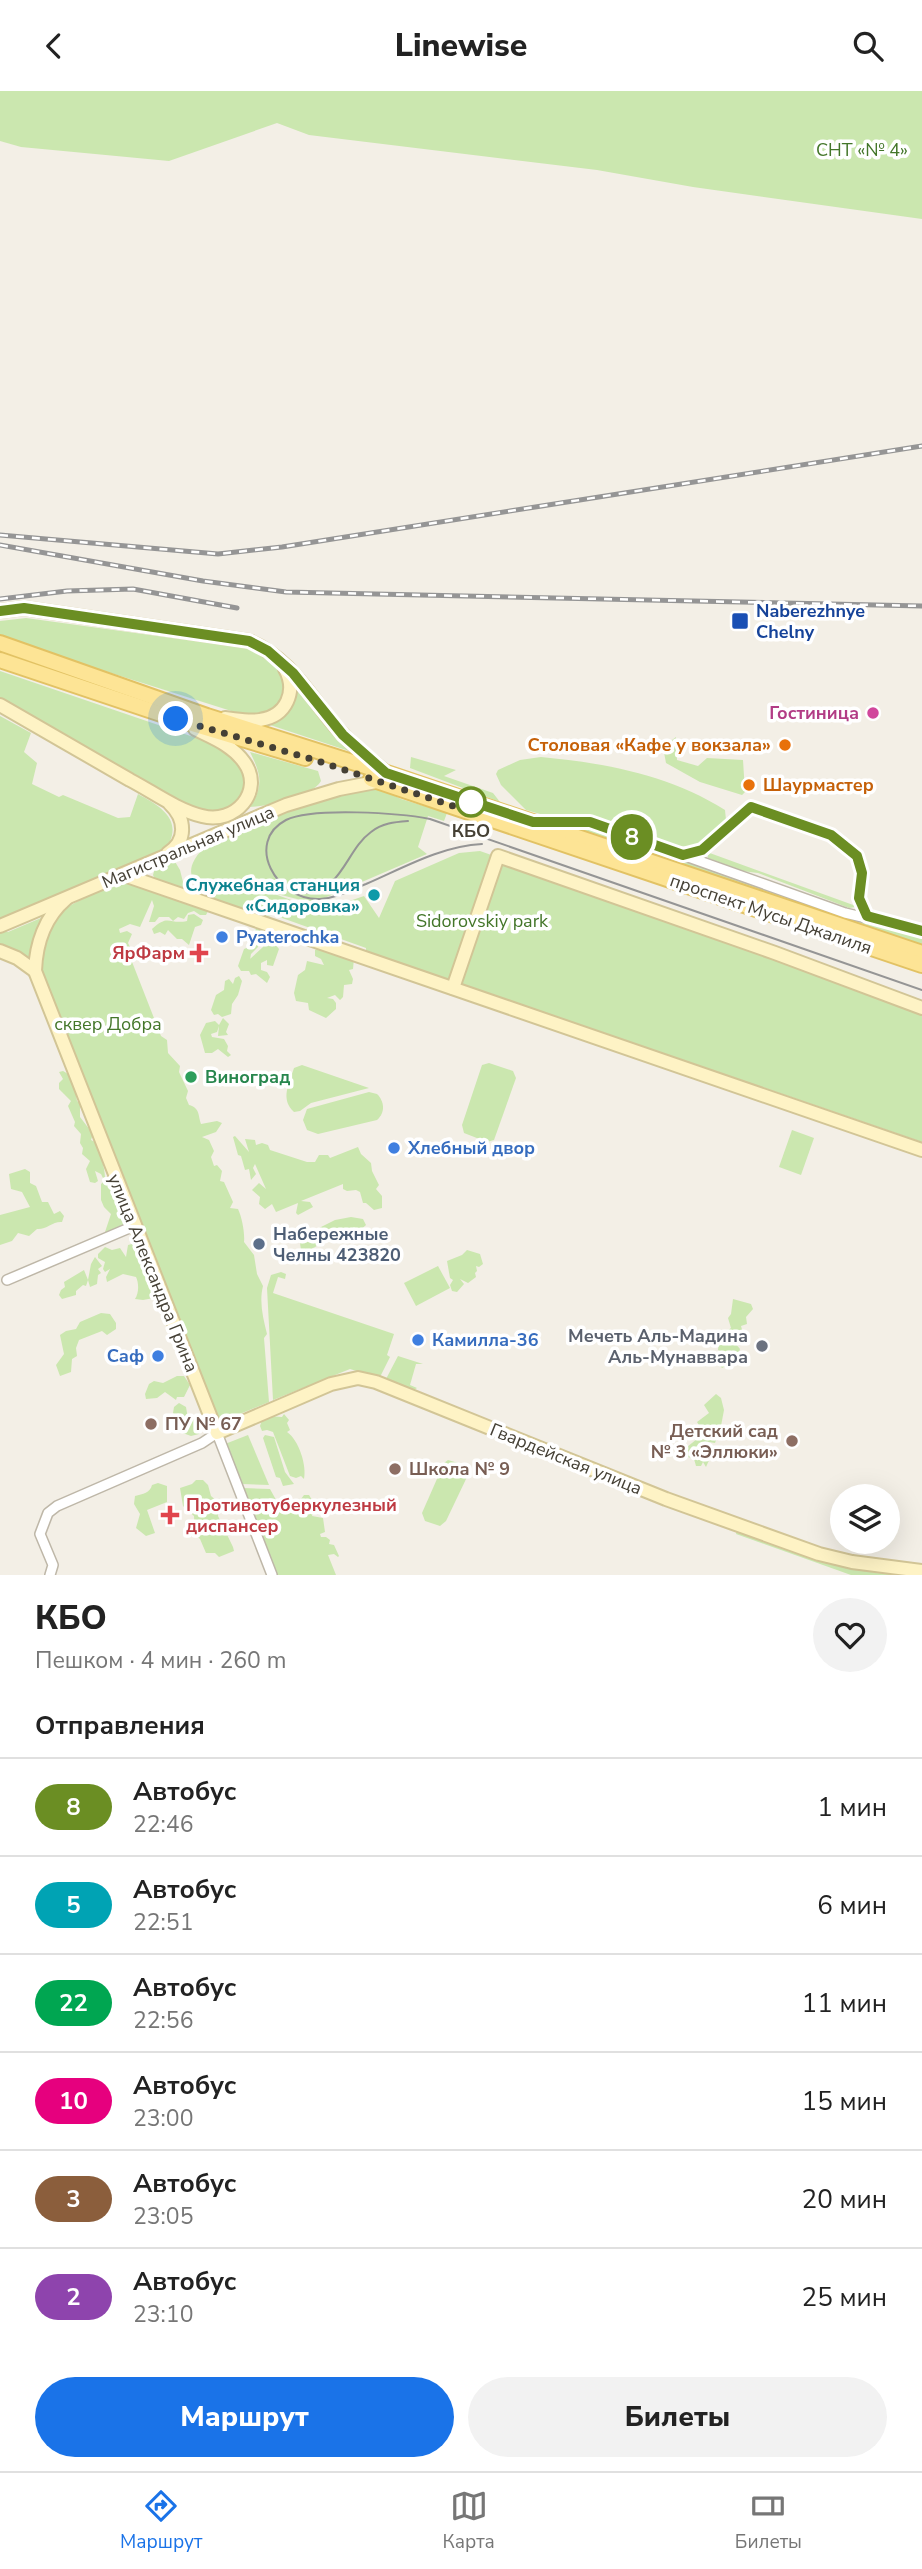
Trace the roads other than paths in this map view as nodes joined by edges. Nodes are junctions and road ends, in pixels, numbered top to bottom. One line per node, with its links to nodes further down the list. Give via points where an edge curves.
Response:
1 (0, 611): 3 (street, via 24,608 239,638)
2 (0, 643): 6 (main road)
3 (276, 657): 6 (street, via 291,682 289,699 279,712 254,721); 8 (street)
4 (0, 660): 7 (main road)
5 (0, 705): 9 (street)
6 (207, 716): 8 (main road)
7 (176, 719): 8 (main road); 9 (street, via 238,754 250,772 250,792 236,811 217,817 199,815)
8 (383, 777): 10 (main road, проспект Мусы Джалиля); 12 (street, Магистральная улица, via 319,794); 20 (main road, проспект Мусы Джалиля)
9 (162, 798): 12 (street, via 178,813 183,832 173,850)
10 (538, 824): 11 (street, via 590,822); 19 (main road, проспект Мусы Джалиля)
11 (683, 855): 15 (street, via 845,913); 15 (street, via 702,850 751,807 831,835 857,856 862,873 859,898)
12 (153, 863): 13 (street, Магистральная улица)
13 (124, 875): 14 (street, Магистральная улица); 22 (street)
14 (66, 899): 16 (street, Магистральная улица); 21 (street, via 43,930)
15 (867, 916): 17 (street)
16 (0, 926)
17 (922, 931)
18 (0, 951): 21 (street)
19 (922, 953)
20 (922, 965)
21 (34, 971): 25 (street, улица Александра Грина)
22 (453, 988): 23 (street, via 498,856); 24 (street)
23 (922, 1009)
24 (922, 1150)
25 (134, 1226): 26 (street); 27 (street, улица Александра Грина)
26 (7, 1280)
27 (217, 1433): 28 (street, Гвардейская улица, via 331,1384 368,1380 819,1555); 29 (street, via 48,1513 40,1534 54,1565); 30 (street, улица Александра Грина)
28 (922, 1571)
29 (50, 1575)
30 (272, 1575)

